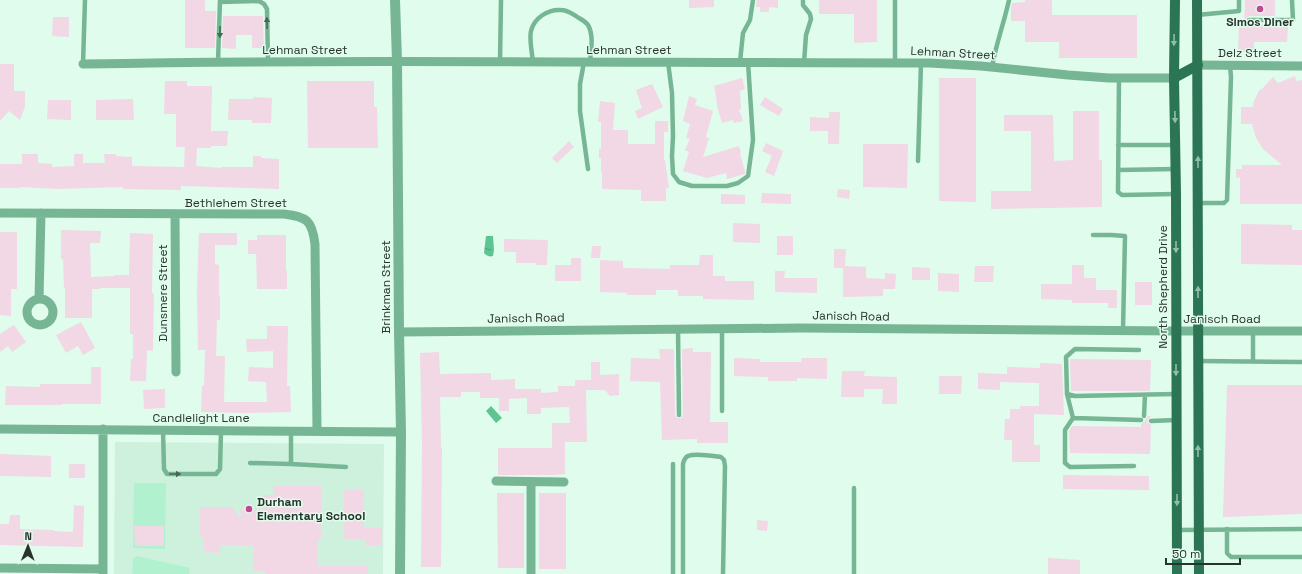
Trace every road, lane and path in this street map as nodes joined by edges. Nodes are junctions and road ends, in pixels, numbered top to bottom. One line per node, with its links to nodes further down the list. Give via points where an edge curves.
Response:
1 (85, 0): 26 (lane)
2 (395, 0): 15 (street, Brinkman Street)
3 (501, 0): 18 (lane)
4 (753, 0): 22 (lane, via 750,20 743,33)
5 (803, 0): 23 (lane, via 811,20 806,35)
6 (894, 0): 24 (lane)
7 (1009, 0): 30 (lane)
8 (1175, 0): 32 (main road, North Shepherd Drive, one-way to 32)
9 (1197, 0): 13 (main road)
10 (1239, 0): 13 (lane, via 1239,11)
11 (1292, 0): 14 (lane, via 1293,20)
12 (220, 1): 16 (lane, one-way to 16); 17 (lane, one-way to 12, via 267,9 264,4 259,1)
13 (1197, 15): 27 (main road)
14 (1249, 20)
15 (397, 61): 17 (street, Lehman Street); 18 (street, Lehman Street); 53 (street, Brinkman Street)
16 (218, 62): 17 (street, Lehman Street); 26 (street, Lehman Street)
17 (268, 62)
18 (500, 62): 19 (street, Lehman Street)
19 (533, 62): 20 (street, Lehman Street); 20 (lane, via 530,32 532,27 543,14 561,10 583,20 588,26 591,33)
20 (587, 62): 21 (street, Lehman Street); 36 (lane, via 580,84 580,111)
21 (668, 62): 22 (street, Lehman Street); 22 (lane, via 672,104 673,174 679,182 692,186 727,186 738,183 748,176 753,140)
22 (744, 62): 23 (street, Lehman Street)
23 (804, 63): 24 (street, Lehman Street)
24 (895, 63): 25 (street, Lehman Street)
25 (921, 63): 30 (street, Lehman Street); 35 (lane)
26 (83, 64)
27 (1198, 65): 28 (street, Delz Street); 32 (main road); 40 (main road, one-way to 27)
28 (1230, 65): 29 (street, Delz Street); 40 (lane, via 1227,200 1224,203)
29 (1302, 66)
30 (992, 67): 31 (street, Lehman Street)
31 (1119, 78): 32 (street, Lehman Street); 33 (lane)
32 (1174, 78): 34 (main road, North Shepherd Drive, one-way to 34)
33 (1118, 145): 34 (lane); 38 (lane)
34 (1175, 145): 37 (main road, North Shepherd Drive)
35 (918, 162)
36 (588, 169)
37 (1176, 169): 38 (lane); 39 (main road, North Shepherd Drive)
38 (1118, 170): 39 (lane, via 1118,192 1122,195)
39 (1176, 194): 49 (main road, North Shepherd Drive, one-way to 49)
40 (1198, 203): 50 (main road, one-way to 40)
41 (0, 213): 42 (street, Bethlehem Street)
42 (41, 213): 43 (street, Bethlehem Street); 45 (street)
43 (175, 214): 58 (street, Dunsmere Street); 74 (street, Bethlehem Street, via 284,214 299,216 309,222 315,244)
44 (1093, 235): 48 (lane, via 1125,236)
45 (39, 299)
46 (722, 328): 47 (street, Janisch Road); 48 (street, Janisch Road); 62 (lane)
47 (678, 329): 53 (street, Janisch Road); 63 (lane)
48 (1123, 330): 49 (street, Janisch Road)
49 (1176, 331): 50 (street, Janisch Road); 60 (main road, North Shepherd Drive, one-way to 60)
50 (1198, 331): 51 (street, Janisch Road); 55 (main road)
51 (1253, 331): 52 (street, Janisch Road); 56 (lane)
52 (1302, 331)
53 (399, 332): 75 (street, Brinkman Street)
54 (1139, 350): 59 (lane, via 1075,349 1066,357)
55 (1198, 361): 56 (lane); 88 (main road, one-way to 55)
56 (1253, 362): 57 (lane)
57 (1302, 362)
58 (176, 372)
59 (1067, 394): 61 (lane); 65 (lane)
60 (1176, 394): 61 (lane); 67 (main road, North Shepherd Drive)
61 (1145, 395): 64 (lane)
62 (722, 411)
63 (679, 415)
64 (1144, 416)
65 (1073, 418): 66 (lane); 79 (lane, via 1064,430 1065,463 1070,467)
66 (1141, 420)
67 (1176, 420): 68 (lane); 87 (main road, North Shepherd Drive, one-way to 87)
68 (1151, 421)
69 (0, 429): 70 (street, Candlelight Lane)
70 (103, 429): 71 (street, Candlelight Lane); 91 (street)
71 (163, 430): 72 (street, Candlelight Lane); 72 (lane, one-way to 72, via 164,468 167,474 216,474 220,468)
72 (221, 430): 73 (street, Candlelight Lane)
73 (291, 430): 74 (street, Candlelight Lane); 77 (lane)
74 (317, 430): 75 (street, Candlelight Lane)
75 (401, 432): 92 (street, Brinkman Street)
76 (250, 463): 77 (lane)
77 (291, 464): 80 (lane)
78 (673, 464): 94 (lane)
79 (1134, 466)
80 (346, 467)
81 (496, 481): 82 (street)
82 (531, 482): 83 (street); 93 (street)
83 (564, 482)
84 (854, 488): 97 (lane)
85 (1227, 529): 86 (lane); 88 (lane); 89 (lane, via 1227,553 1231,557)
86 (1302, 529)
87 (1177, 530): 88 (lane); 98 (main road, North Shepherd Drive)
88 (1199, 530): 99 (main road)
89 (1302, 557)
90 (0, 568): 91 (street)
91 (103, 572)
92 (400, 574)
93 (531, 574)
94 (673, 574)
95 (683, 574): 96 (lane, via 683,464 688,456 721,457 724,460)
96 (724, 574)
97 (854, 574)
98 (1177, 574)
99 (1199, 574)

